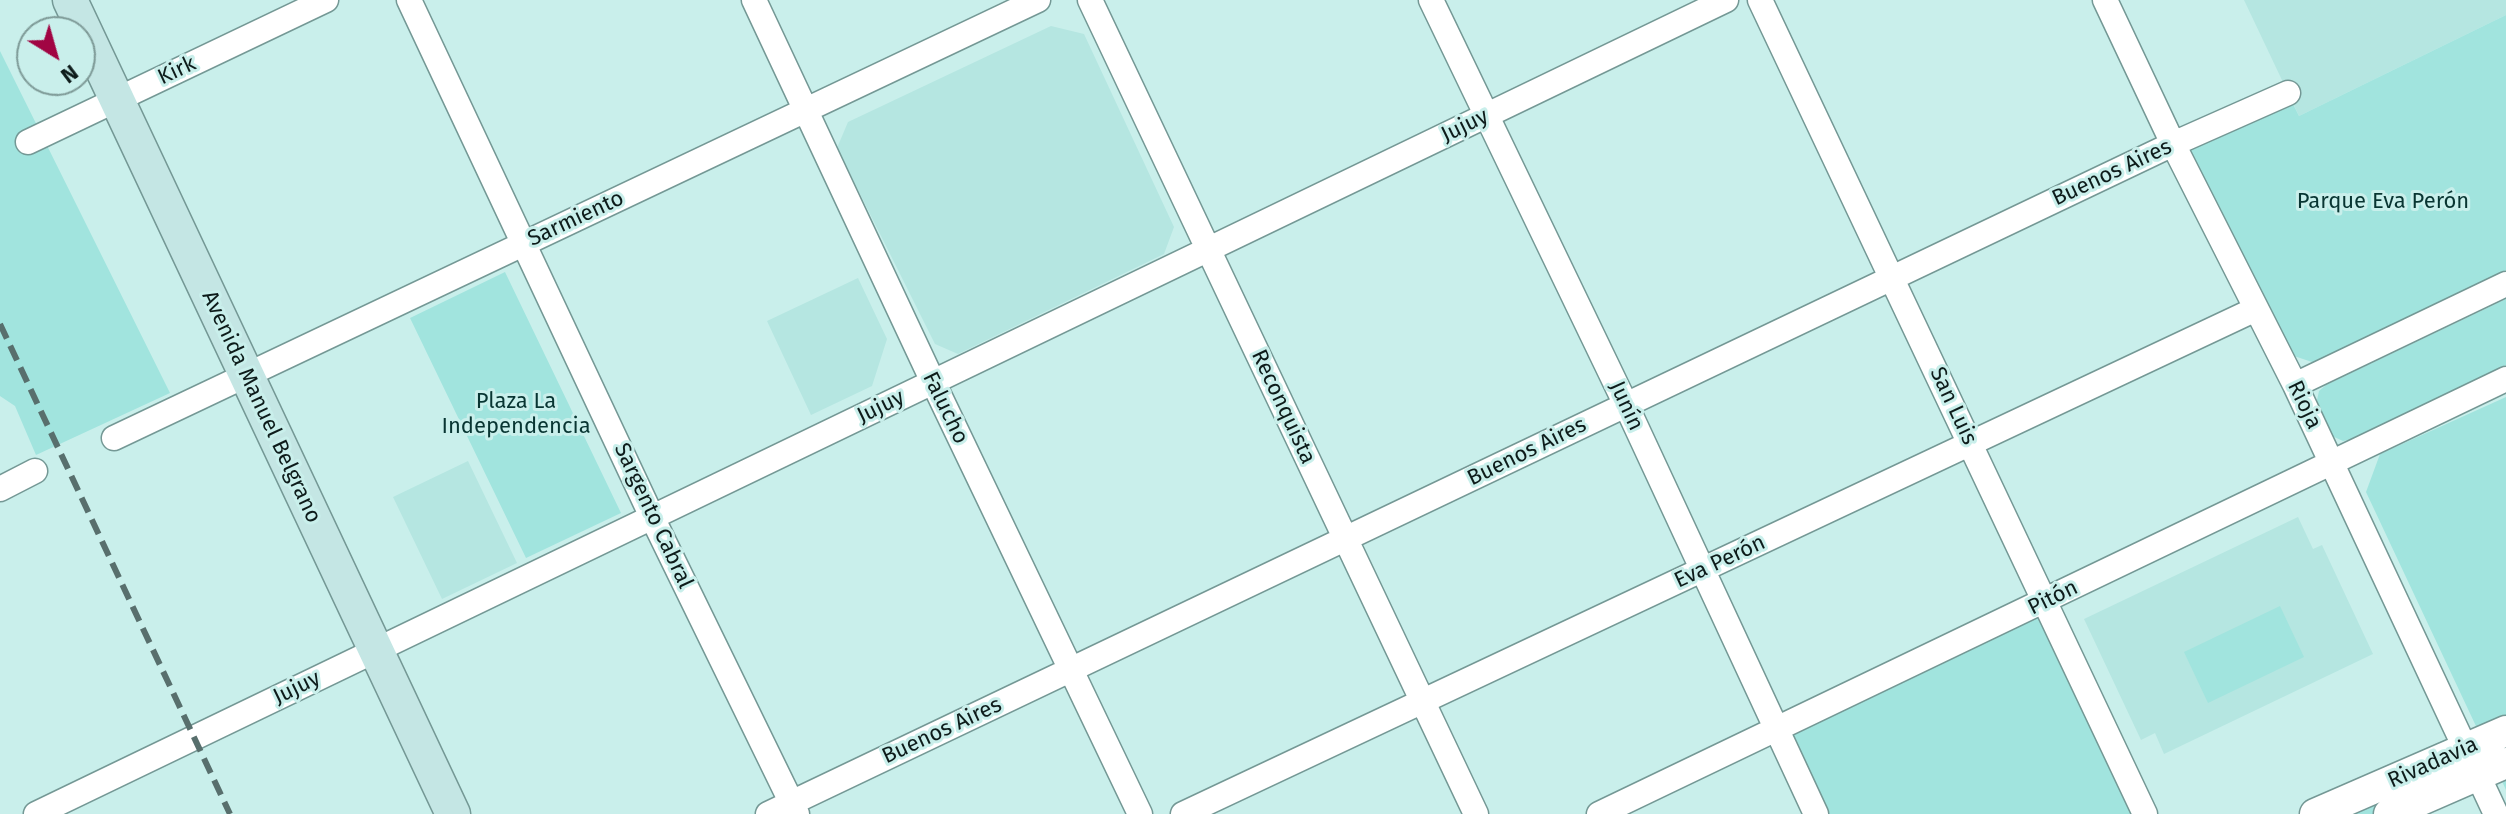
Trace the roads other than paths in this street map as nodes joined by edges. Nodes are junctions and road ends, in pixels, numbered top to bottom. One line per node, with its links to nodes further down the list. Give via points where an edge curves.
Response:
1 (70, 0): 12 (main road, Avenida Manuel Belgrano)
2 (326, 0): 12 (street, Kirk)
3 (409, 0): 17 (street, Sargento Cabral)
4 (754, 0): 13 (street, Falucho)
5 (1038, 0): 13 (street, Sarmiento)
6 (1090, 0): 18 (street, Reconquista)
7 (1431, 0): 14 (street, Junín)
8 (1726, 0): 14 (street, Jujuy)
9 (1760, 0): 19 (street, San Luis)
10 (2105, 0): 16 (street, Rioja)
11 (2288, 93): 16 (street, Buenos Aires)
12 (117, 99): 15 (street, Kirk); 22 (main road, Avenida Manuel Belgrano)
13 (806, 110): 17 (street, Sarmiento); 24 (street, Falucho)
14 (1485, 116): 18 (street, Jujuy); 26 (street, Junín)
15 (28, 142)
16 (2173, 144): 19 (street, Buenos Aires); 21 (street, Rioja)
17 (525, 243): 22 (street, Sarmiento); 32 (street, Sargento Cabral)
18 (1208, 249): 24 (street, Jujuy); 33 (street, Reconquista)
19 (1893, 278): 26 (street, Buenos Aires); 28 (street, San Luis)
20 (2506, 284): 25 (street)
21 (2256, 309): 25 (street, Rioja); 28 (street, Eva Perón)
22 (247, 375): 27 (street, Sarmiento); 36 (main road, Avenida Manuel Belgrano)
23 (2506, 379): 29 (street, Pitón)
24 (933, 382): 32 (street, Jujuy); 37 (street, Falucho)
25 (2295, 385): 29 (street, Rioja)
26 (1626, 405): 33 (street, Buenos Aires); 34 (street, Junín)
27 (114, 438)
28 (1971, 444): 34 (street, Eva Perón); 35 (street, San Luis)
29 (2332, 463): 35 (street, Pitón); 41 (street, Rioja)
30 (35, 471): 31 (street)
31 (0, 489)
32 (652, 517): 36 (street, Jujuy); 43 (street, Sargento Cabral)
33 (1346, 539): 37 (street, Buenos Aires); 38 (street, Reconquista)
34 (1702, 570): 38 (street, Eva Perón); 39 (street, Junín)
35 (2045, 602): 39 (street, Pitón); 52 (street, San Luis)
36 (375, 651): 44 (street, Jujuy); 45 (main road, Avenida Manuel Belgrano)
37 (1072, 669): 43 (street, Buenos Aires); 47 (street, Falucho)
38 (1423, 701): 48 (street, Eva Perón); 49 (street, Reconquista)
39 (1777, 730): 50 (street, Pitón); 51 (street, Junín)
40 (2506, 731): 41 (street, Rivadavia)
41 (2472, 762): 42 (street, Rivadavia); 53 (street, Rivadavia); 54 (street, Rivadavia); 55 (street, Rioja)
42 (2506, 763)
43 (794, 808): 46 (street, Buenos Aires)
44 (36, 814)
45 (453, 814)
46 (768, 814)
47 (1140, 814)
48 (1183, 814)
49 (1476, 814)
50 (1599, 814)
51 (1816, 814)
52 (2145, 814)
53 (2315, 814)
54 (2389, 814)
55 (2496, 814)

